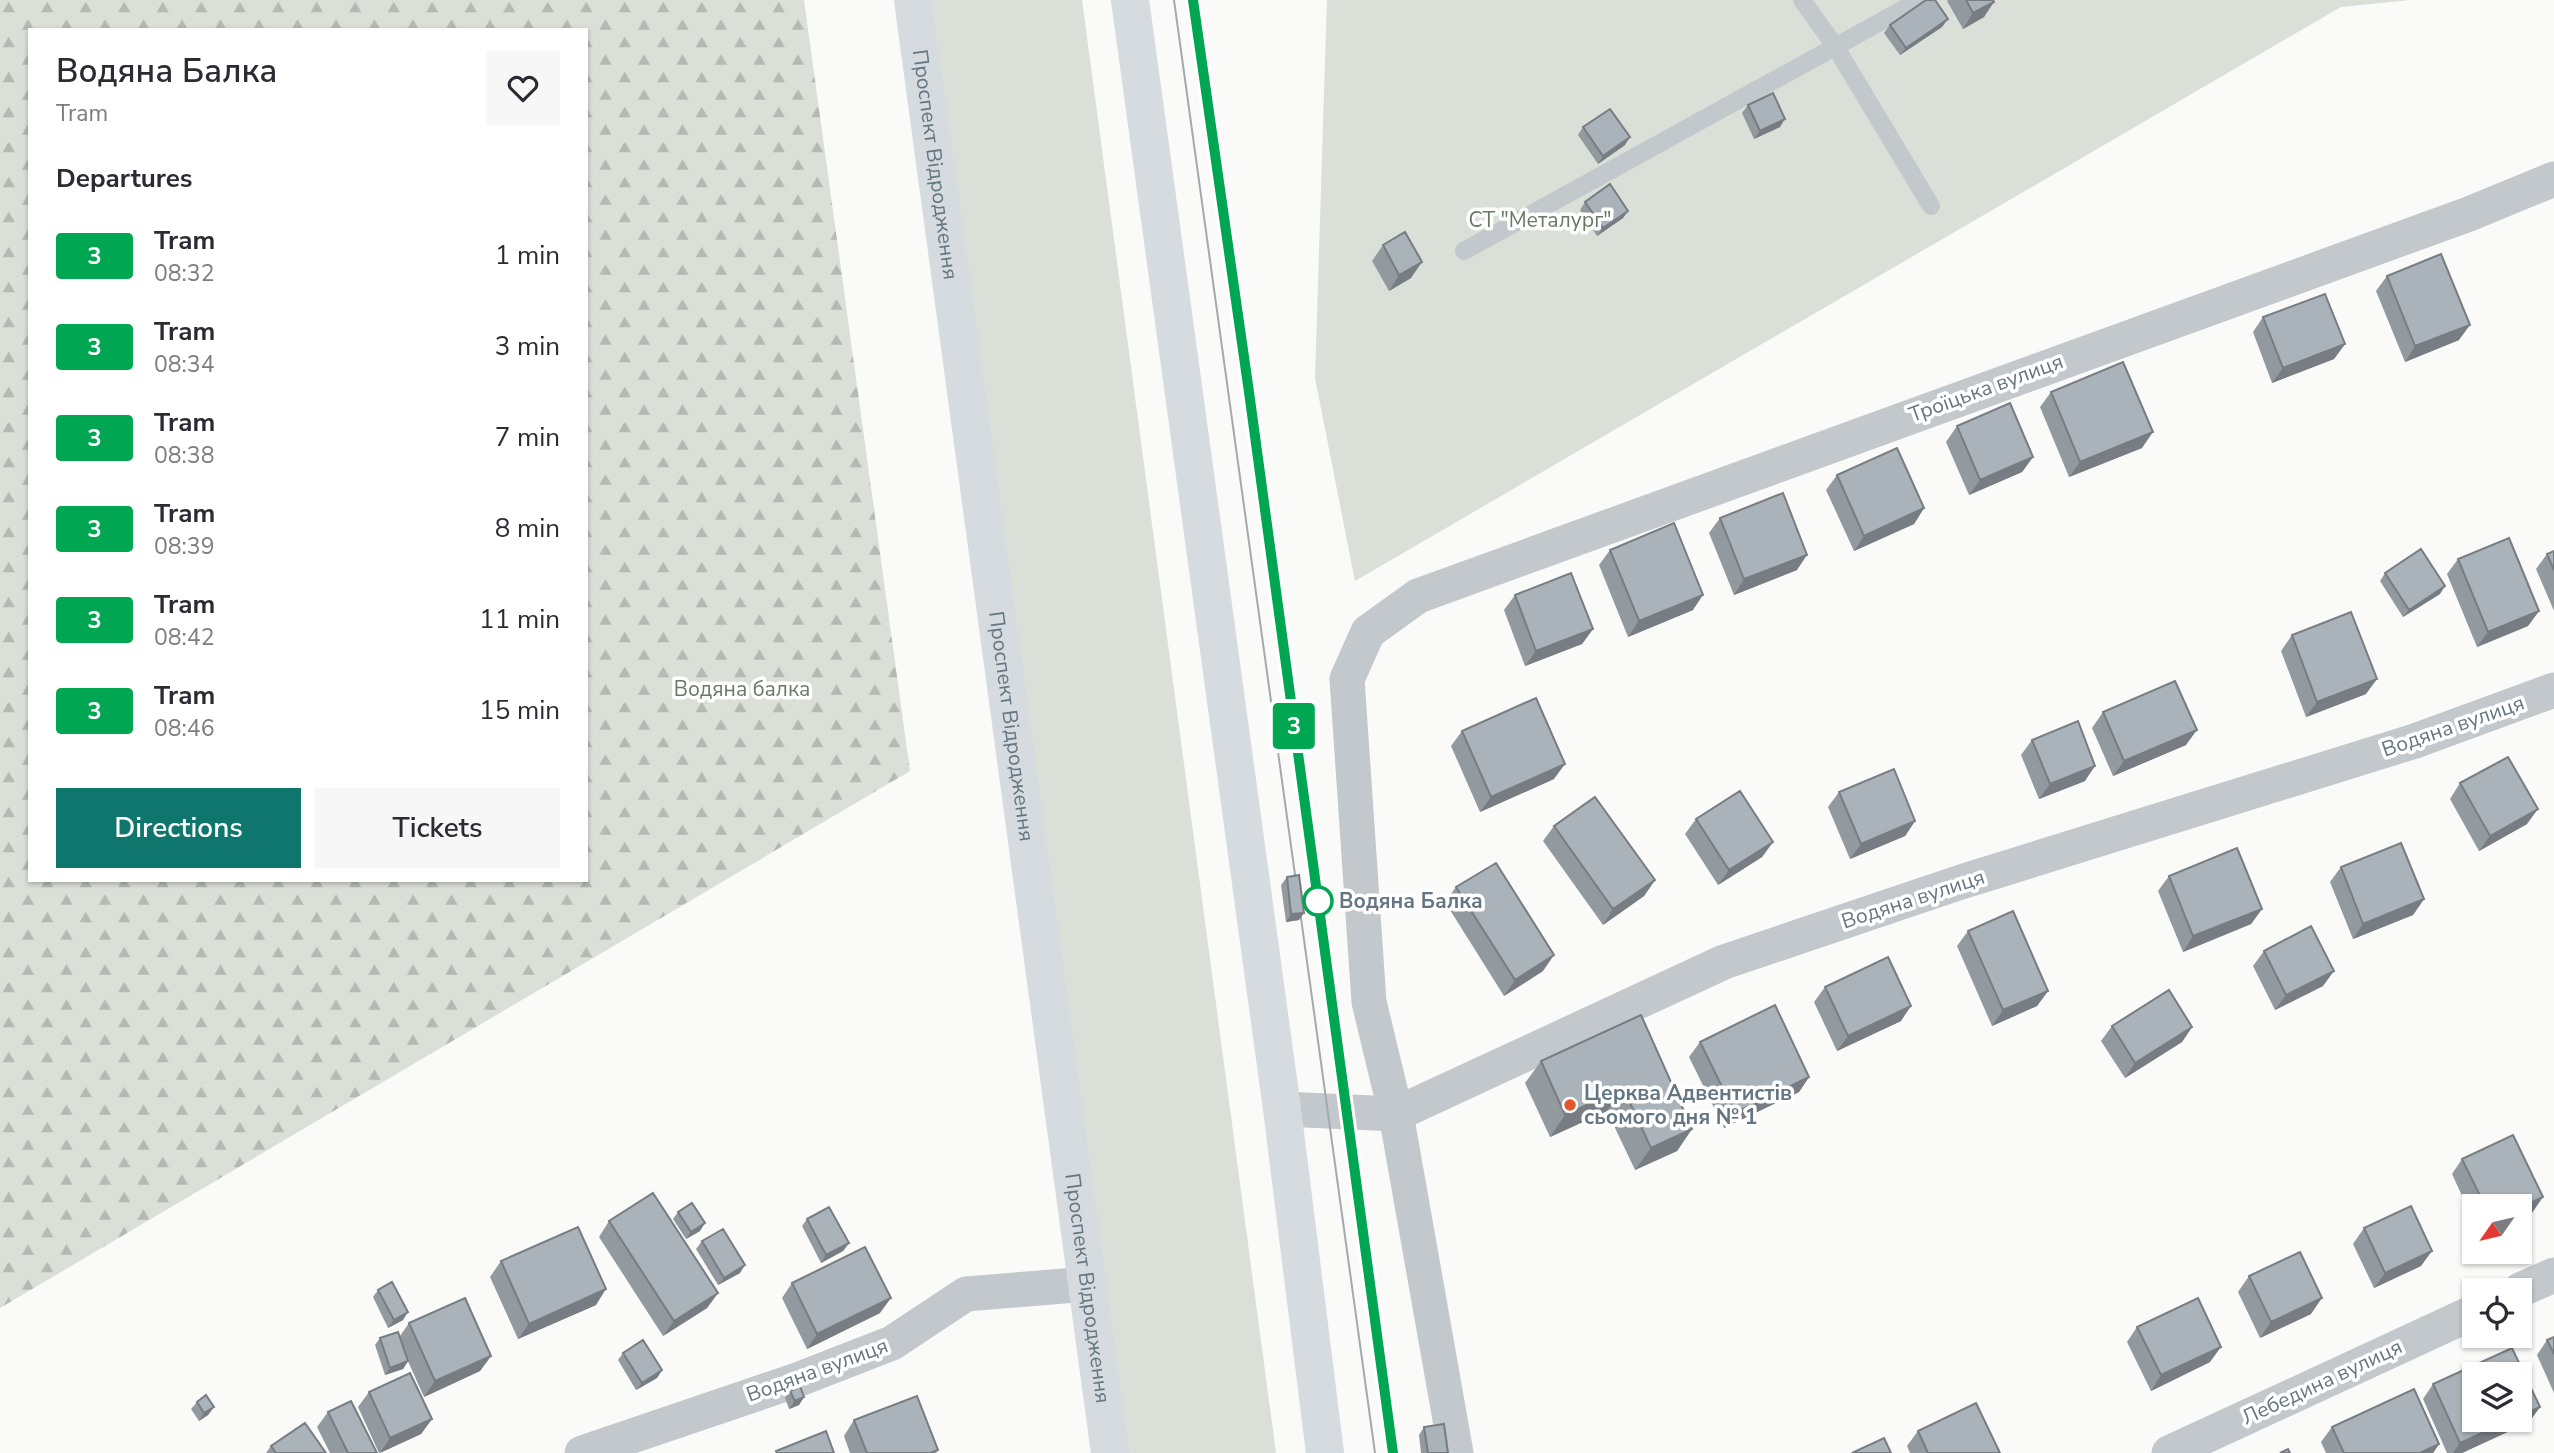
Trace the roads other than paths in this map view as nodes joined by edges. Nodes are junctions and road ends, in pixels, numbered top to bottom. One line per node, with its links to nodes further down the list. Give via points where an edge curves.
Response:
1 (914, 0): 13 (main road, Проспект Відродження)
2 (1130, 0): 10 (main road)
3 (1802, 0): 5 (lane)
4 (1920, 0): 5 (lane)
5 (1835, 46): 7 (lane); 8 (lane)
6 (2554, 179): 11 (street, Троїцька вулиця, via 2469,214 1418,596 1368,632 1347,679 1368,1002)
7 (1931, 206)
8 (1464, 251)
9 (2554, 690): 11 (street, Водяна вулиця, via 2415,741 1961,882 1724,962)
10 (1282, 1110): 11 (street, Водяна вулиця); 18 (main road)
11 (1396, 1114): 19 (street, Троїцька вулиця)
12 (2554, 1275): 14 (street)
13 (1088, 1284): 16 (street, Водяна вулиця, via 966,1294 892,1343); 17 (main road, Проспект Відродження)
14 (2532, 1285)
15 (2462, 1317): 20 (street, Лебедина вулиця)
16 (582, 1453)
17 (1110, 1453)
18 (1325, 1453)
19 (1456, 1453)
20 (2169, 1453)

